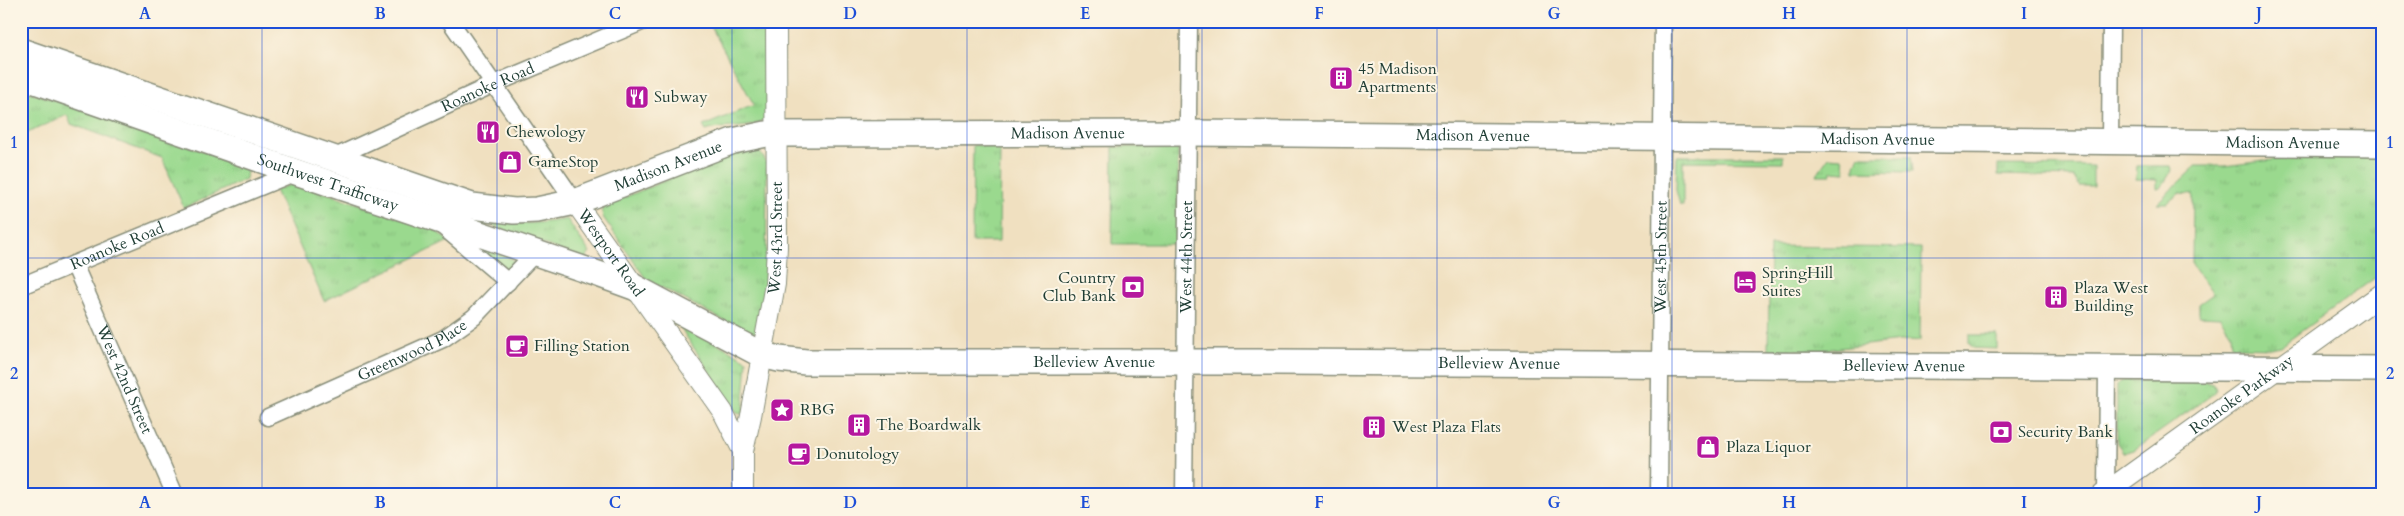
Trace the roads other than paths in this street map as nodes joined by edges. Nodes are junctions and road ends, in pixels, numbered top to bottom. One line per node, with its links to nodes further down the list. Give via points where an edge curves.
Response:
1 (450, 21): 9 (street, Westport Road)
2 (644, 21): 9 (street, Roanoke Road)
3 (776, 21): 10 (street, West 43rd Street)
4 (1189, 21): 11 (street, West 44th Street)
5 (1662, 21): 12 (street, West 45th Street)
6 (2111, 21): 13 (street)
7 (21, 51): 15 (main road, Southwest Trafficway)
8 (21, 76): 16 (main road, Southwest Trafficway)
9 (494, 84): 15 (street, Roanoke Road); 17 (street, Westport Road)
10 (777, 133): 11 (main road, Madison Avenue); 17 (main road, Madison Avenue, via 733,141); 25 (street, West 43rd Street, via 775,284)
11 (1188, 133): 12 (main road, Madison Avenue); 26 (street, West 44th Street)
12 (1661, 137): 13 (main road, Madison Avenue); 27 (street, West 45th Street)
13 (2110, 142): 14 (main road, Madison Avenue)
14 (2383, 144)
15 (333, 158): 17 (main road, Southwest Trafficway, via 472,206 514,212)
16 (296, 172): 18 (main road, Southwest Trafficway); 20 (street, Roanoke Road)
17 (575, 202): 23 (street, Westport Road)
18 (432, 218): 19 (main road, Southwest Trafficway); 21 (street)
19 (535, 253): 21 (street, Greenwood Place); 23 (main road, Southwest Trafficway)
20 (74, 264): 22 (street, Roanoke Road); 34 (street, West 42nd Street)
21 (508, 282): 31 (street, Greenwood Place, via 474,317 443,339)
22 (21, 286)
23 (634, 288): 25 (main road, Belleview Avenue); 32 (street, Westport Road, via 723,412)
24 (2383, 293): 29 (street, Roanoke Parkway)
25 (762, 354): 26 (main road, Belleview Avenue, via 806,362); 32 (street, West 43rd Street)
26 (1185, 362): 27 (main road, Belleview Avenue); 36 (street, West 44th Street)
27 (1660, 365): 28 (main road, Belleview Avenue); 37 (street, West 45th Street)
28 (2107, 367): 29 (main road, Belleview Avenue); 33 (street)
29 (2282, 367): 30 (main road, Belleview Avenue); 33 (street, Roanoke Parkway)
30 (2383, 369)
31 (268, 417)
32 (743, 451): 35 (street, Westport Road)
33 (2105, 494)
34 (175, 495)
35 (743, 495)
36 (1184, 495)
37 (1659, 495)

